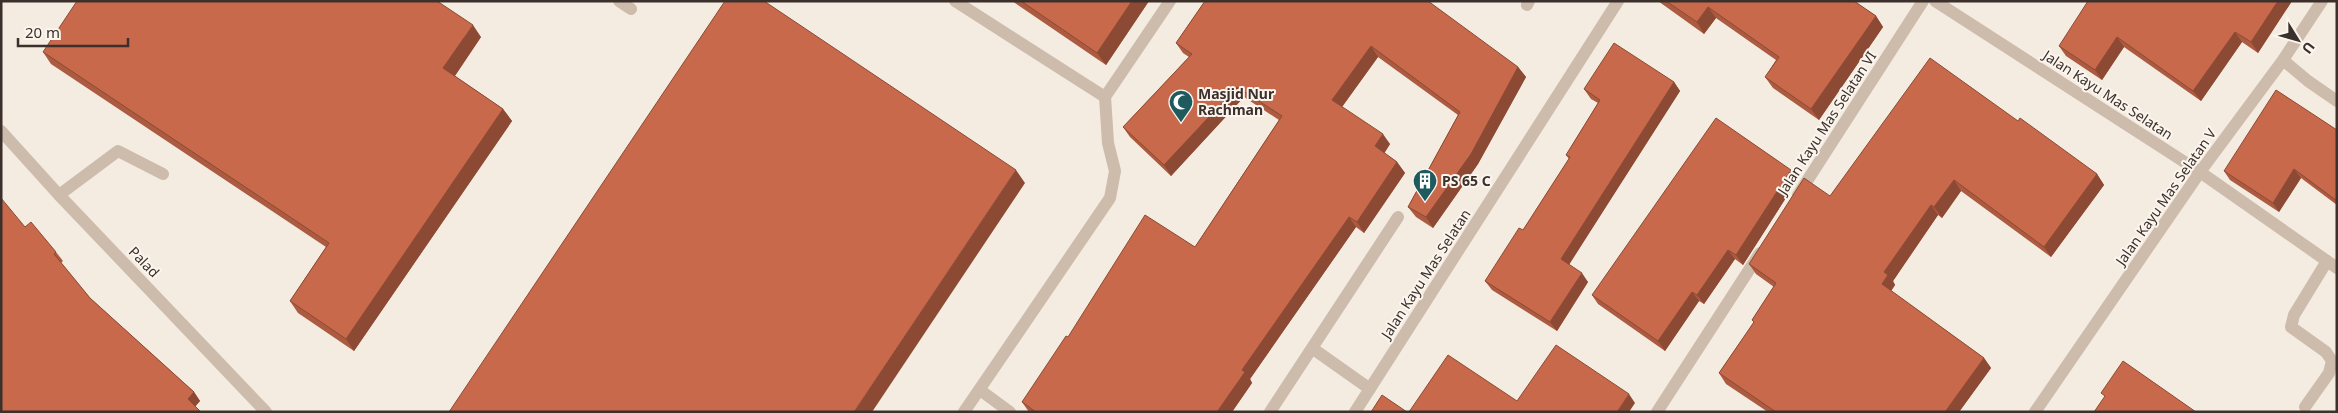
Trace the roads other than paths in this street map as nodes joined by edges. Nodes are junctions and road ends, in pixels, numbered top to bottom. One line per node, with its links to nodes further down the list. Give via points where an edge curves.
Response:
1 (619, 1): 8 (street)
2 (955, 1): 10 (street)
3 (1170, 1): 10 (street)
4 (1618, 1): 21 (street, Jalan Kayu Mas Selatan)
5 (1923, 1): 16 (street, Jalan Kayu Mas Selatan VI)
6 (1934, 1): 13 (street, Jalan Kayu Mas Selatan)
7 (2322, 1): 9 (street, Jalan Kayu Mas Selatan V)
8 (631, 9)
9 (2283, 60): 11 (street); 13 (street, Jalan Kayu Mas Selatan V)
10 (1105, 97): 22 (street, via 1108,143 1115,171 1110,198)
11 (2337, 100)
12 (1, 131): 15 (street, Palad)
13 (2200, 172): 19 (street, Jalan Kayu Mas Selatan); 30 (street, Jalan Kayu Mas Selatan V)
14 (163, 174): 15 (street, via 118,151)
15 (59, 195): 24 (street, Palad)
16 (1790, 207)
17 (1398, 217): 20 (street)
18 (1769, 240): 29 (street)
19 (2332, 265): 23 (street, via 2294,315 2291,327 2332,360 2328,373)
20 (1312, 348): 21 (street); 27 (street)
21 (1370, 389): 28 (street, Jalan Kayu Mas Selatan)
22 (980, 390): 25 (street); 26 (street)
23 (2305, 408)
24 (266, 412)
25 (964, 412)
26 (1010, 412)
27 (1270, 412)
28 (1355, 412)
29 (1657, 412)
30 (2035, 412)

